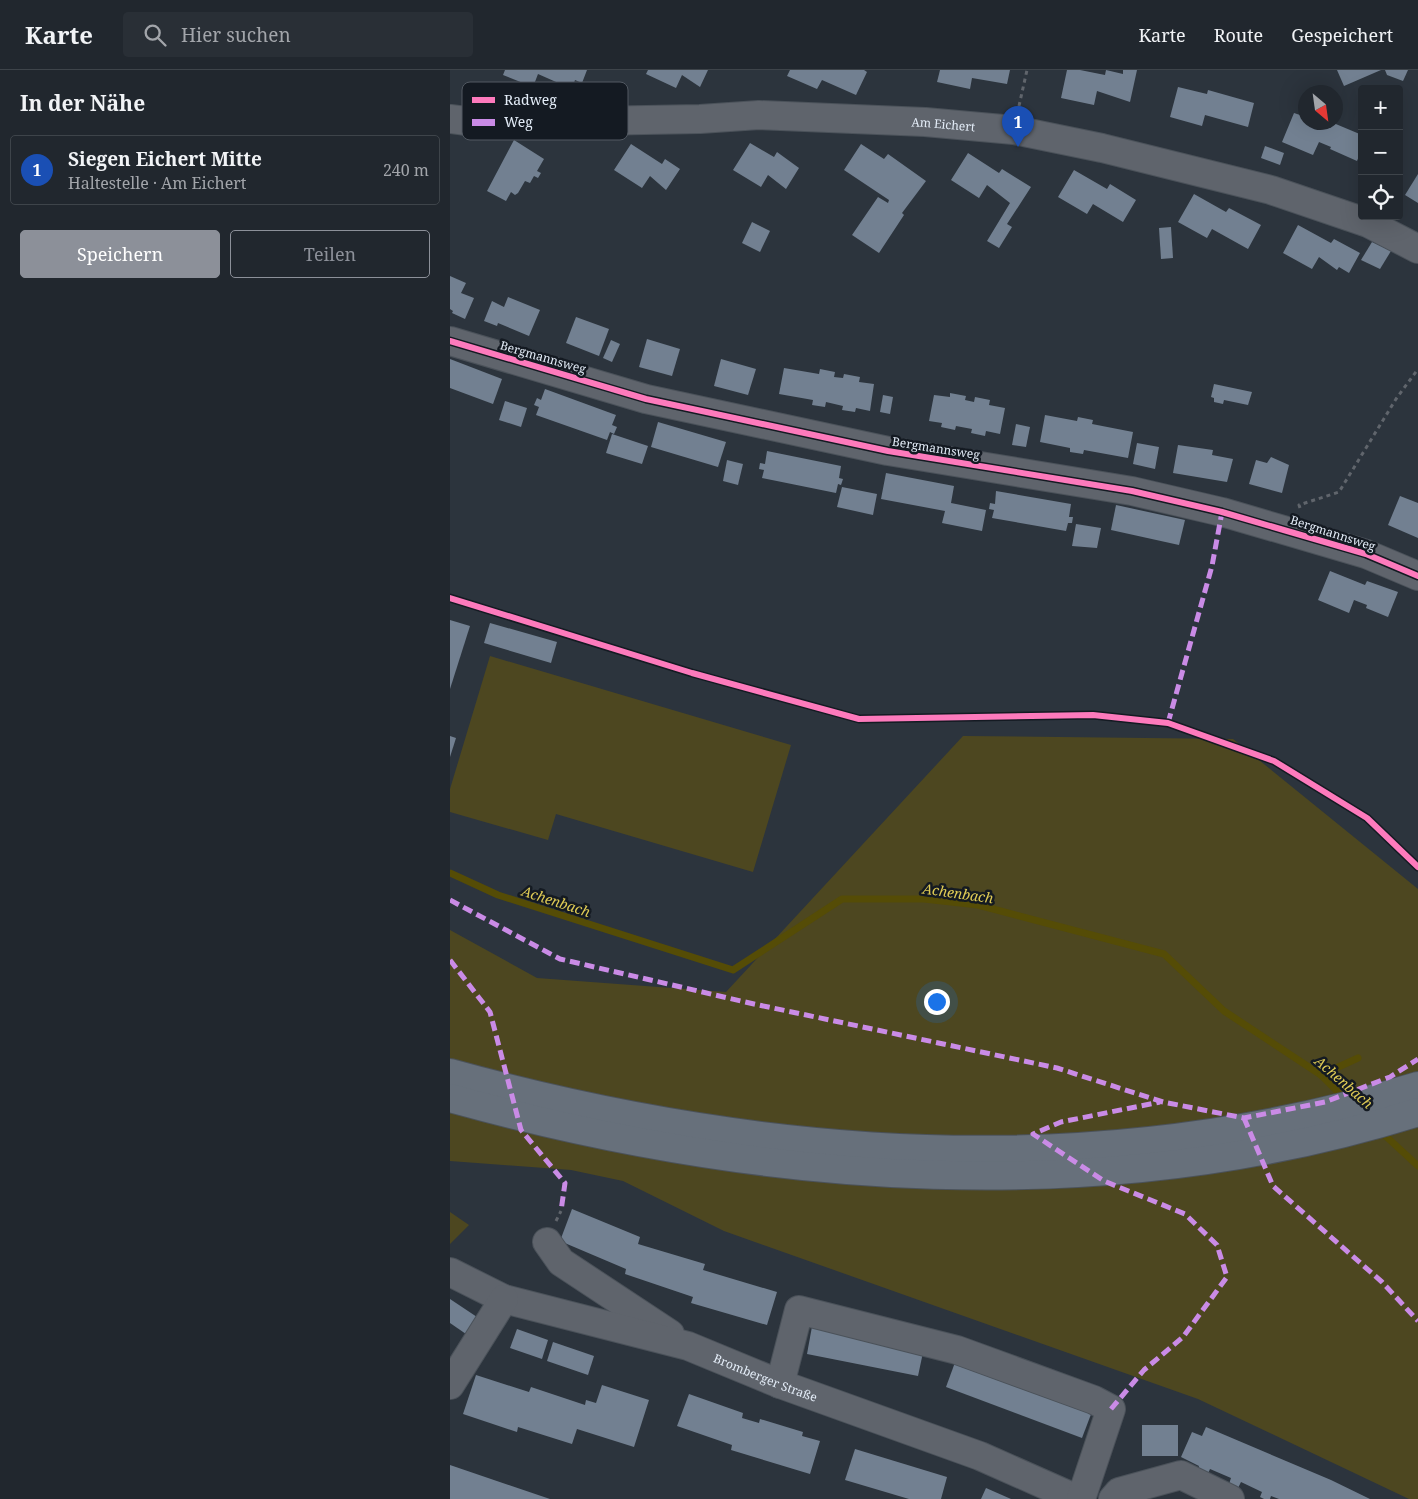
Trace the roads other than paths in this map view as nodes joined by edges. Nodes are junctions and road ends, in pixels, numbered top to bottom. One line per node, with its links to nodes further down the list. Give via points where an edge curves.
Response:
1 (628, 120): 2 (street, Am Eichert, via 814,116 1014,130 1271,190 1368,224)
2 (1418, 249)
3 (450, 341): 4 (street, Bergmannsweg, via 646,399 888,451 1132,491 1222,512 1366,554)
4 (1418, 576)
5 (450, 1073): 6 (highway, via 606,1110 725,1131 874,1148 949,1151 1024,1151 1174,1140 1314,1115)
6 (1418, 1086)
7 (450, 1098): 8 (highway, via 601,1135 721,1156 853,1172 948,1176 1101,1172 1176,1164 1320,1139)
8 (1418, 1112)
9 (547, 1242): 12 (street, via 561,1262)
10 (450, 1272): 11 (street, Bromberger Straße)
11 (504, 1299): 12 (street, Bromberger Straße); 14 (street)
12 (688, 1346): 13 (street, Bromberger Straße)
13 (780, 1384): 15 (street, Bromberger Straße, via 980,1456); 16 (street, via 799,1310 957,1350 1094,1400 1111,1409)
14 (450, 1385)
15 (1077, 1499)
16 (1082, 1499)
17 (1113, 1499): 18 (street, via 1120,1492 1181,1475)
18 (1230, 1499)

